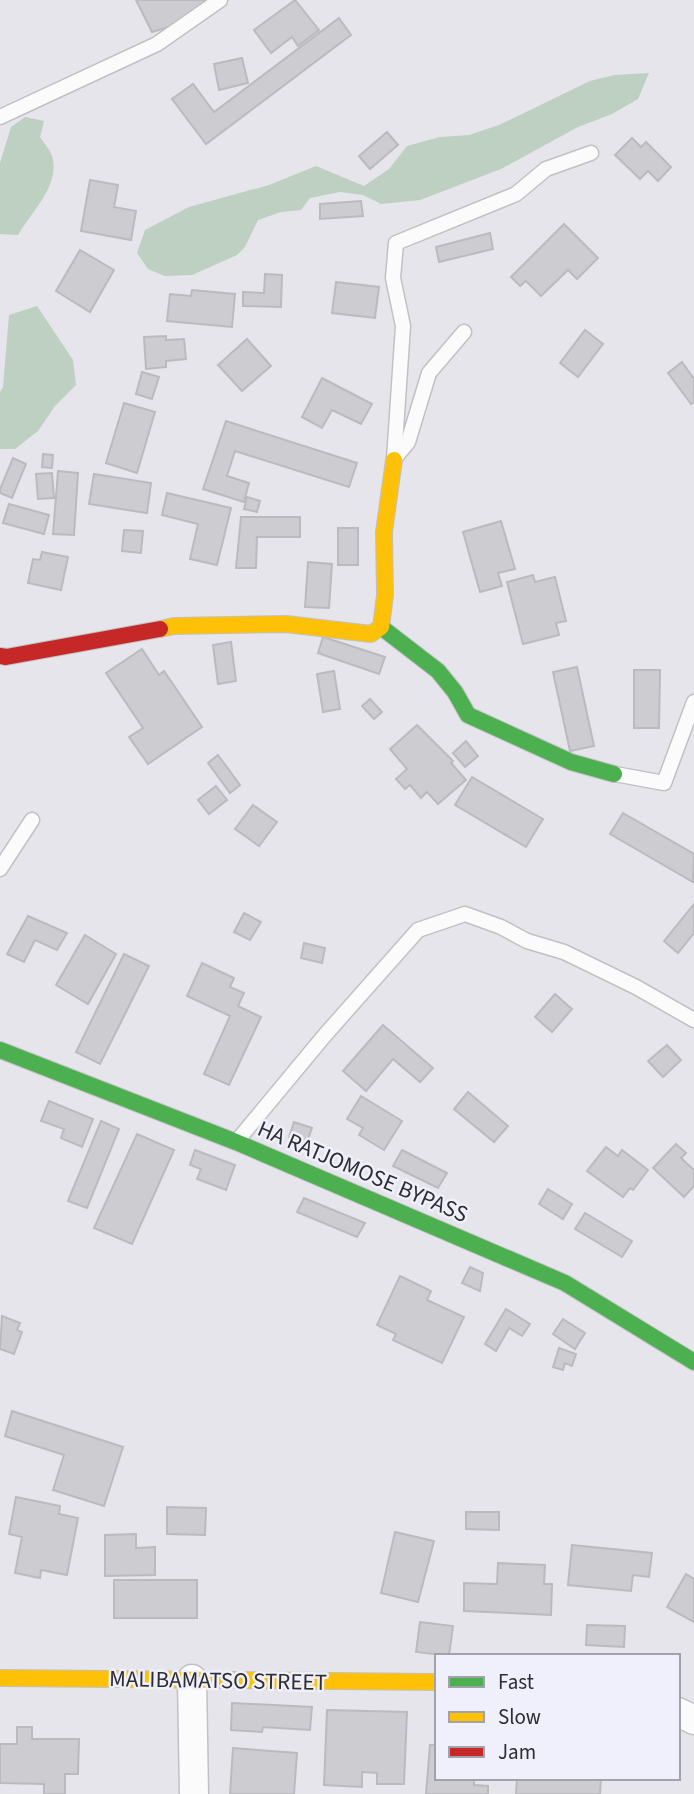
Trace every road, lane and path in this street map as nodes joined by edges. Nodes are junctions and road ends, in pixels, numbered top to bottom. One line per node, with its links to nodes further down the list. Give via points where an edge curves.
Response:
1 (220, 0): 2 (lane, via 157,44)
2 (0, 117)
3 (592, 153): 5 (lane, via 546,169 516,194 396,243 393,278 403,326)
4 (464, 332): 5 (lane, via 429,373 408,442)
5 (394, 460): 6 (street, via 384,532)
6 (381, 627): 7 (street, via 371,634 286,624 174,626); 9 (street, via 438,671 468,715 571,762)
7 (0, 656)
8 (694, 702): 9 (lane, via 664,783)
9 (614, 774)
10 (32, 820): 11 (lane)
11 (0, 869)
12 (694, 1020): 14 (lane, via 564,952 465,914 418,930)
13 (0, 1050): 14 (street, HA RATJOMOSE BYPASS)
14 (236, 1142): 15 (street, HA RATJOMOSE BYPASS, via 565,1283)
15 (694, 1362)
16 (0, 1678): 17 (street, MALIBAMATSO STREET)
17 (192, 1679): 18 (street, MALIBAMATSO STREET); 19 (street)
18 (435, 1682)
19 (194, 1794)

